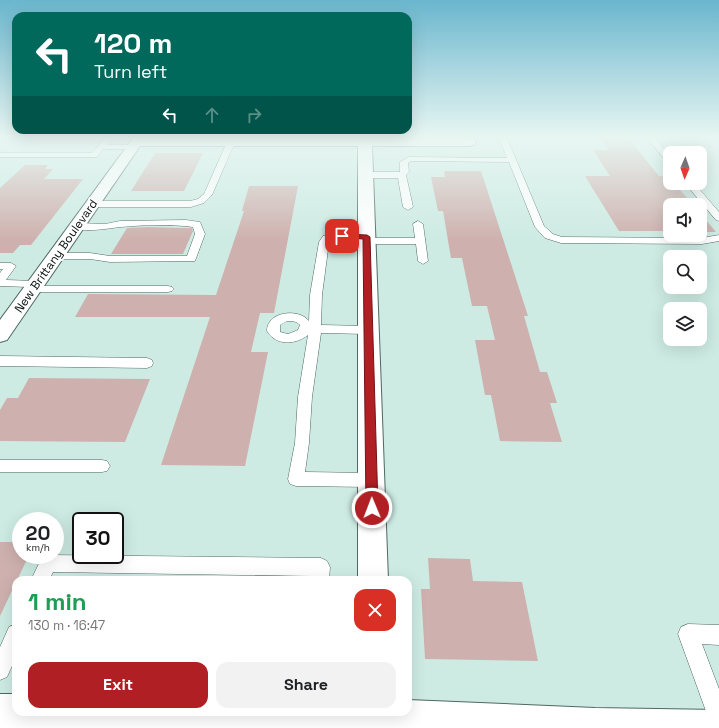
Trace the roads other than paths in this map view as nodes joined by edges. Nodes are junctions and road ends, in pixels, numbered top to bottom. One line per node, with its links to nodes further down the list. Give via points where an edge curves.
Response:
1 (115, 172): 9 (street, New Brittany Boulevard)
2 (218, 172): 9 (lane, via 208,195 201,201 191,204)
3 (366, 172): 6 (street)
4 (405, 172): 7 (lane)
5 (517, 172): 14 (lane, via 540,227 549,236 561,240 702,241)
6 (366, 175): 7 (lane); 15 (street)
7 (402, 175): 10 (lane)
8 (695, 190): 11 (lane)
9 (92, 204): 13 (street, New Brittany Boulevard)
10 (408, 208)
11 (719, 218)
12 (418, 224): 16 (lane)
13 (77, 226): 17 (street, New Brittany Boulevard); 17 (lane, via 186,223 197,224 200,234 191,259)
14 (719, 238)
15 (367, 239): 16 (lane); 23 (lane, via 342,236 327,238 324,242); 24 (street)
16 (420, 241): 18 (lane)
17 (56, 256): 21 (street, New Brittany Boulevard)
18 (422, 261)
19 (0, 266): 20 (lane, via 11,266)
20 (0, 282): 21 (lane)
21 (34, 287): 22 (lane); 25 (street, New Brittany Boulevard)
22 (168, 289)
23 (311, 329): 24 (lane); 30 (lane, via 302,443 296,479)
24 (368, 330): 30 (street)
25 (0, 335)
26 (0, 362): 27 (lane)
27 (147, 363)
28 (0, 466): 29 (lane)
29 (102, 466)
30 (371, 480): 33 (street)
31 (42, 576): 32 (lane, via 48,563 322,567)
32 (321, 576)
33 (373, 576)
34 (719, 635): 41 (lane, via 688,634)
35 (12, 643): 36 (lane)
36 (0, 670)
37 (0, 712): 38 (street)
38 (12, 712)
39 (60, 716): 43 (lane)
40 (158, 716): 42 (street)
41 (719, 717)
42 (376, 719): 44 (street)
43 (56, 728)
44 (719, 728)

